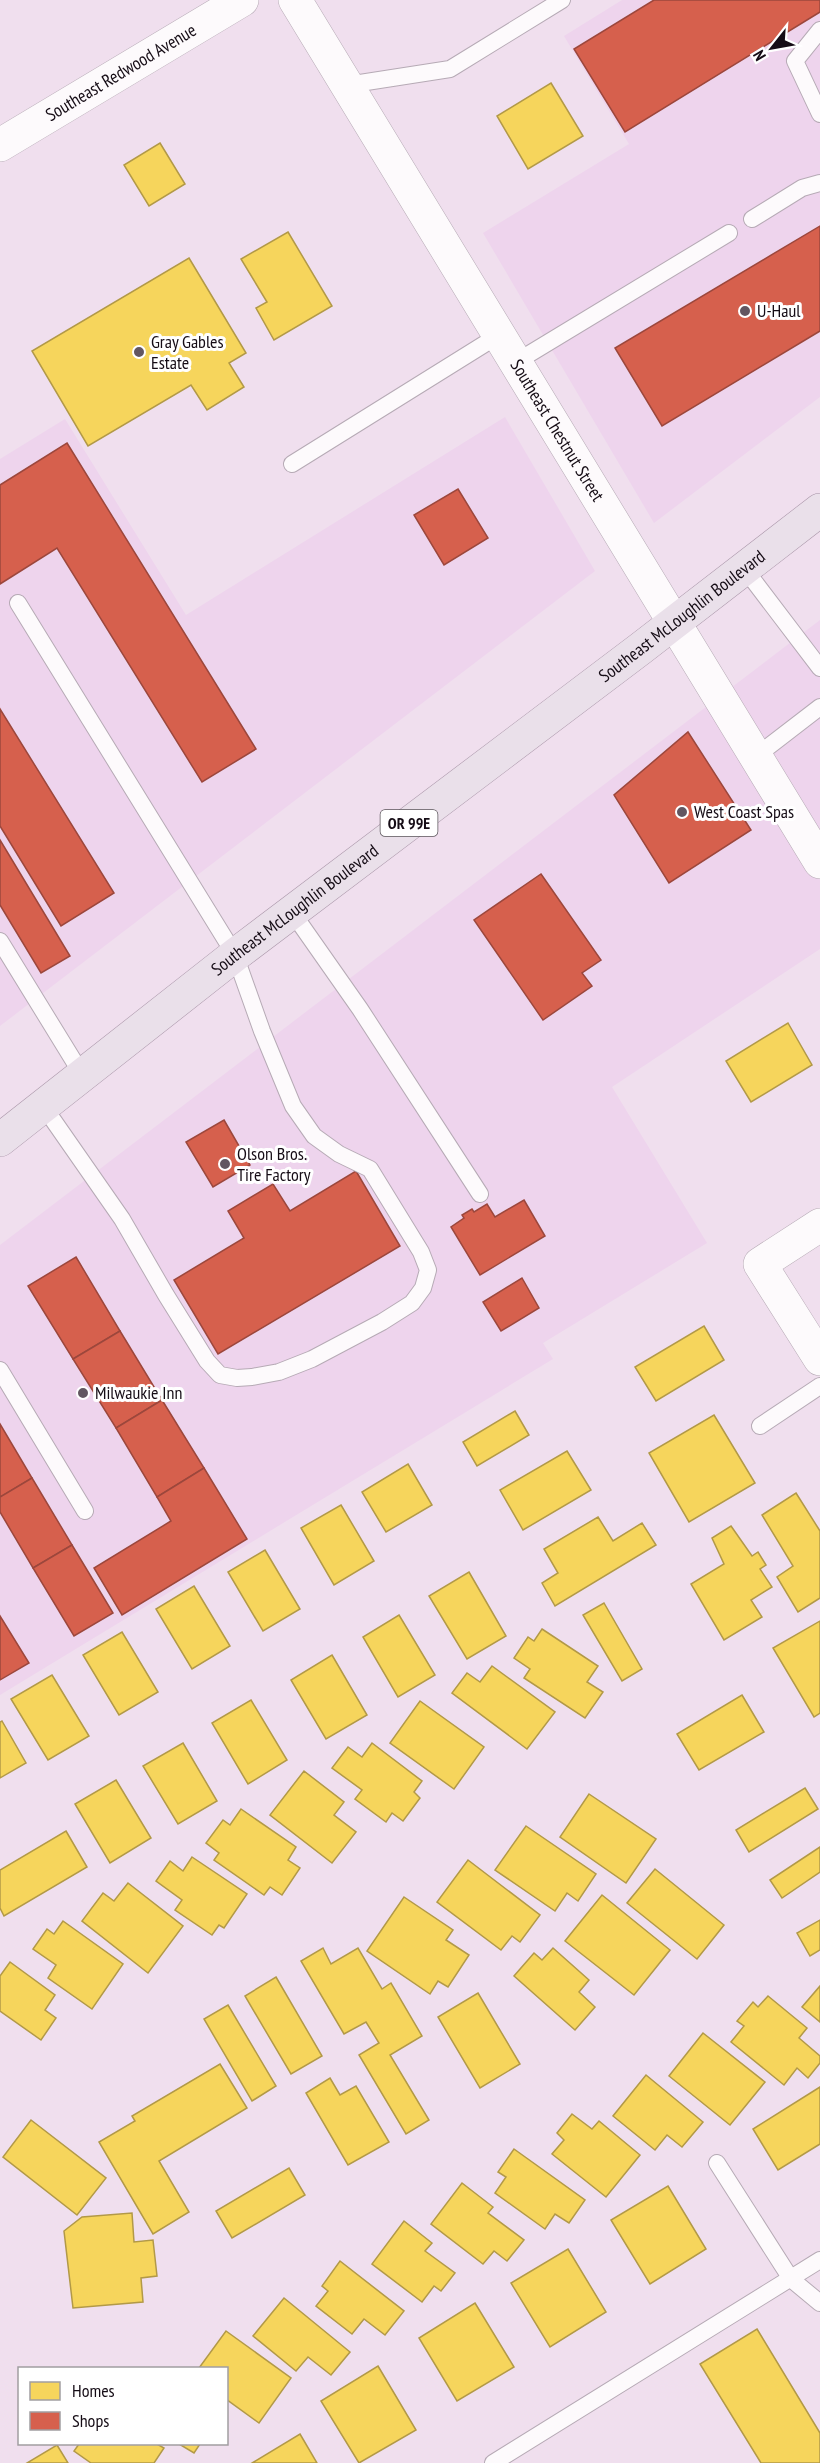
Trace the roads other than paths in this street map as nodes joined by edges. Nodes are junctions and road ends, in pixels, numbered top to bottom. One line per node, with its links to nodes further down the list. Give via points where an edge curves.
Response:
1 (242, 0): 7 (street, Southeast Redwood Avenue)
2 (295, 0): 5 (street, Southeast Chestnut Street)
3 (562, 0): 5 (lane, via 450,69)
4 (820, 30): 6 (lane, via 795,61)
5 (347, 85): 11 (street, Southeast Chestnut Street)
6 (820, 114)
7 (0, 145)
8 (820, 183): 9 (lane, via 802,188)
9 (752, 219)
10 (729, 233): 11 (lane)
11 (507, 349): 12 (lane); 16 (street, Southeast Chestnut Street)
12 (292, 464)
13 (820, 510): 14 (main road, Southeast McLoughlin Boulevard / OR 99E)
14 (744, 568): 16 (main road, Southeast McLoughlin Boulevard / OR 99E); 17 (lane)
15 (18, 603): 23 (lane)
16 (675, 622): 19 (street, Southeast Chestnut Street); 21 (main road, Southeast McLoughlin Boulevard / OR 99E)
17 (820, 668)
18 (820, 707): 19 (lane)
19 (755, 757): 20 (street, Southeast Chestnut Street)
20 (819, 860)
21 (292, 912): 23 (main road, Southeast McLoughlin Boulevard / OR 99E); 27 (lane)
22 (0, 941): 24 (lane)
23 (235, 955): 24 (main road, Southeast McLoughlin Boulevard / OR 99E); 25 (lane, via 293,1106 314,1136 370,1169 421,1252 428,1270 423,1288 412,1303 382,1322 279,1372 237,1378 220,1375 207,1361 122,1219)
24 (83, 1076): 25 (main road, Southeast McLoughlin Boulevard / OR 99E)
25 (44, 1107): 26 (main road, Southeast McLoughlin Boulevard / OR 99E)
26 (3, 1132)
27 (480, 1194)
28 (820, 1225): 29 (street, via 760,1264)
29 (820, 1359)
30 (0, 1370): 33 (lane)
31 (820, 1386): 32 (lane)
32 (760, 1426)
33 (84, 1511)
34 (717, 2163): 36 (lane)
35 (820, 2260): 36 (lane)
36 (791, 2279): 37 (lane); 38 (lane)
37 (820, 2303)
38 (493, 2463)

